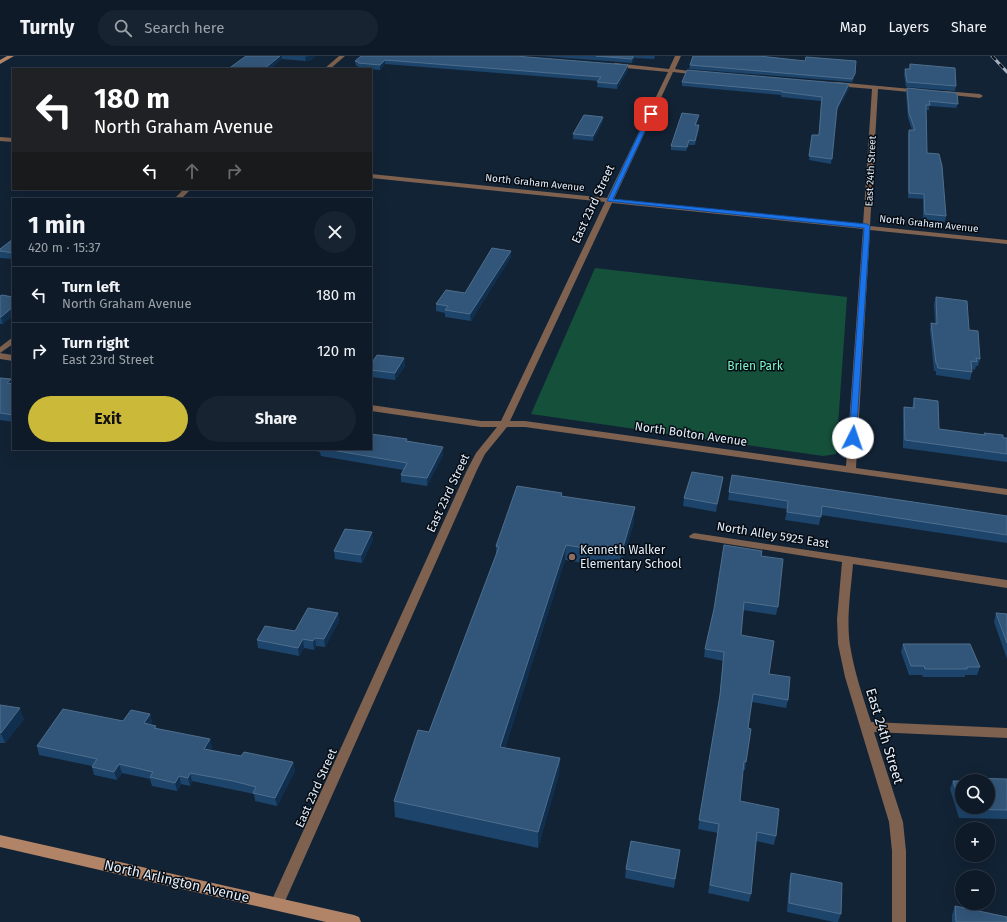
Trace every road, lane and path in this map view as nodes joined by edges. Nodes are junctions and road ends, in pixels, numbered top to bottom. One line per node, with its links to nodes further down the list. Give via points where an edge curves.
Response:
1 (11, 56): 4 (main road)
2 (342, 56): 6 (street)
3 (678, 56): 7 (street, East 23rd Street)
4 (0, 62)
5 (612, 65): 7 (street)
6 (328, 68)
7 (671, 70): 8 (street); 19 (street, East 23rd Street)
8 (704, 74)
9 (828, 84): 10 (street)
10 (875, 88): 11 (street); 20 (street, East 24th Street)
11 (927, 92)
12 (935, 92): 13 (street)
13 (980, 96)
14 (0, 139): 15 (street)
15 (12, 140)
16 (372, 176): 19 (street, North Graham Avenue)
17 (187, 190): 18 (street)
18 (178, 198)
19 (610, 200): 20 (street, North Graham Avenue); 27 (street, East 23rd Street)
20 (867, 226): 21 (street, North Graham Avenue); 28 (street, East 24th Street)
21 (1007, 242)
22 (12, 341): 23 (street)
23 (0, 351)
24 (0, 356): 25 (street)
25 (12, 358)
26 (372, 408): 27 (street, North Bolton Avenue, via 481,424)
27 (504, 424): 28 (street, North Bolton Avenue, via 525,424); 36 (street, East 23rd Street, via 481,453 472,470)
28 (851, 470): 29 (street, North Bolton Avenue)
29 (1007, 492)
30 (694, 536): 31 (street, North Alley 5925 East)
31 (848, 560): 32 (street, North Alley 5925 East); 33 (street, East 24th Street, via 843,619 844,644 851,677)
32 (1007, 584)
33 (867, 727): 34 (street); 38 (street, East 24th Street, via 896,822 899,851)
34 (1007, 733)
35 (0, 841): 36 (main road, North Arlington Avenue)
36 (277, 904): 37 (main road, North Arlington Avenue)
37 (354, 922)
38 (898, 922)

